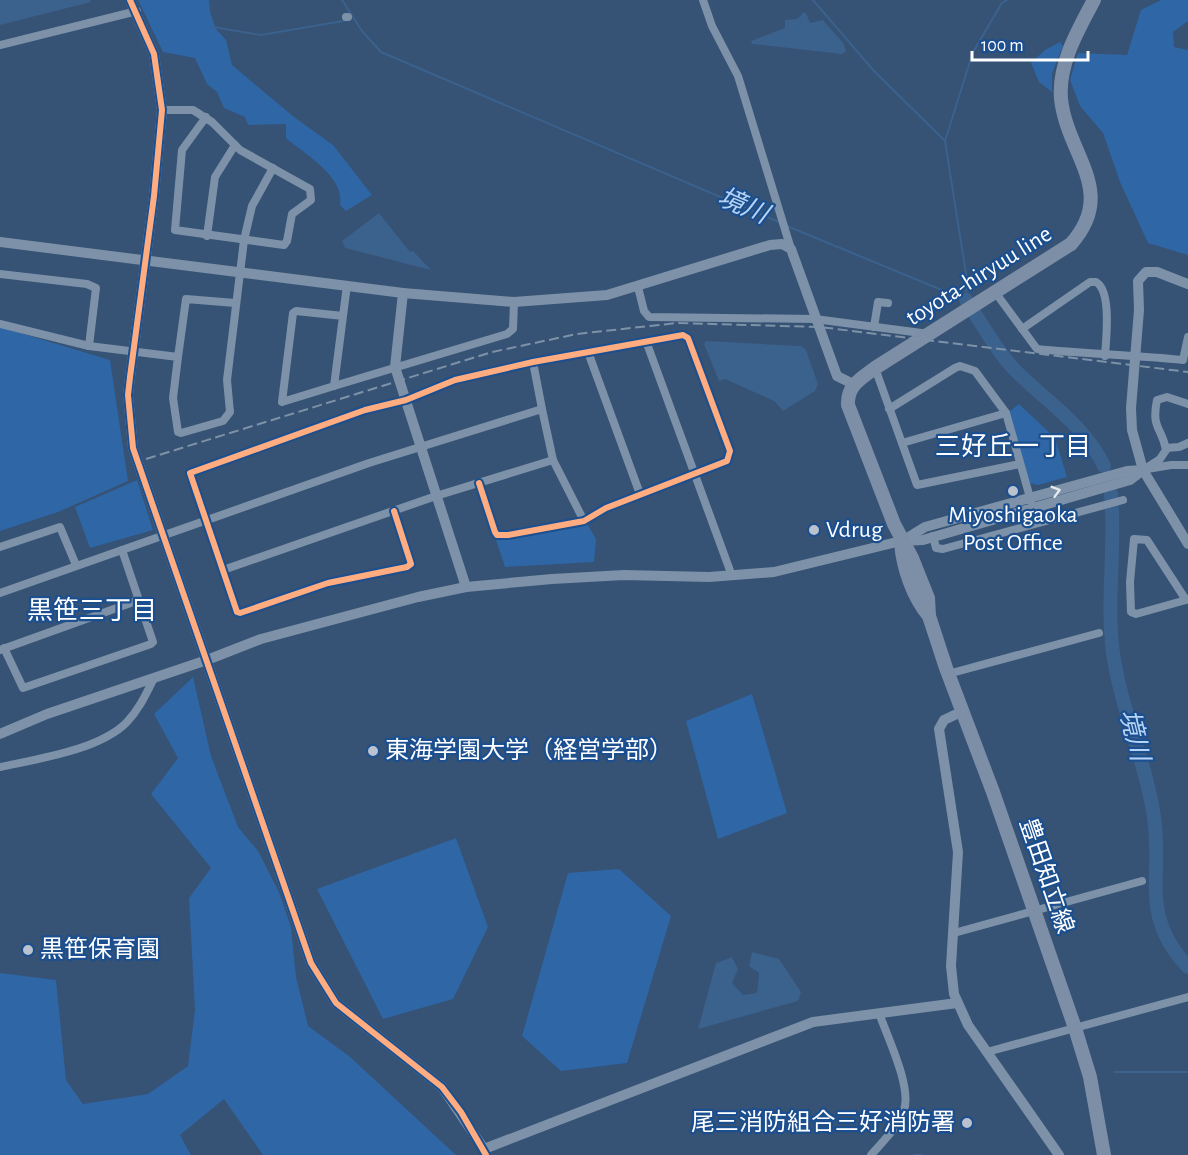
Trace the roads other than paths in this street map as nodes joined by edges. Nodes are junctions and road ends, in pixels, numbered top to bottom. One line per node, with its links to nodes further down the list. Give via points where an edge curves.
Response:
1 (130, 0): 4 (street)
2 (703, 0): 13 (street, via 738,76)
3 (1094, 0): 21 (main road, toyota-hiryuu line, via 1065,62 1061,91 1067,125 1092,190 1092,208 1084,230 1071,244)
4 (137, 11): 5 (street); 6 (street, via 157,63)
5 (0, 45)
6 (162, 111): 7 (street, via 193,110); 14 (street)
7 (206, 117): 8 (street); 10 (street, via 182,150 174,228 177,232)
8 (235, 145): 9 (street); 10 (street, via 215,177)
9 (273, 168): 11 (street, via 252,207); 11 (street, via 310,189 313,197 292,214 284,245)
10 (207, 236): 11 (street)
11 (244, 240): 15 (street)
12 (0, 242): 14 (street)
13 (791, 249): 19 (street, via 782,244 770,245); 26 (street)
14 (145, 260): 15 (street); 35 (street)
15 (240, 271): 18 (street); 22 (street)
16 (0, 274): 33 (street, via 96,288)
17 (1188, 284): 36 (street, via 1157,272 1142,275 1137,288)
18 (347, 285): 20 (street); 25 (street)
19 (638, 287): 23 (street, via 607,295); 26 (street, via 649,316)
20 (403, 293): 23 (street); 40 (street)
21 (991, 295): 29 (street); 30 (main road, toyota-hiryuu line)
22 (235, 303): 38 (street, via 186,299); 38 (street, via 227,380 229,417 178,432 173,398)
23 (514, 303): 40 (street, via 510,333)
24 (888, 303): 28 (street, via 878,302)
25 (343, 316): 43 (street); 43 (street, via 293,312 280,400 284,403)
26 (815, 319): 28 (street); 42 (street, via 837,376)
27 (0, 324): 33 (street)
28 (874, 327): 30 (street)
29 (1022, 329): 37 (street, via 1037,349); 37 (street, via 1090,282 1096,282 1103,289 1107,318)
30 (930, 334): 41 (main road, toyota-hiryuu line)
31 (1188, 337): 36 (street, via 1183,360)
32 (646, 341): 34 (street); 57 (street); 57 (street, via 683,334 688,339 730,451 726,461)
33 (88, 346): 35 (street)
34 (588, 352): 39 (street); 59 (street)
35 (133, 353): 38 (street); 66 (street, via 128,395 133,448)
36 (1135, 355): 37 (street); 56 (street, via 1131,419)
37 (1105, 356)
38 (178, 357)
39 (533, 362): 44 (street, via 455,380); 46 (street)
40 (395, 367): 43 (street); 44 (street)
41 (875, 368): 42 (main road, toyota-hiryuu line); 47 (street)
42 (853, 384): 68 (main road, via 848,405)
43 (334, 386)
44 (406, 400): 51 (street); 64 (street, via 364,410 192,470 190,476)
45 (1188, 404): 52 (street, via 1167,397 1157,400 1155,424)
46 (542, 409): 51 (street); 53 (street)
47 (889, 409): 48 (street, via 960,366 975,371); 49 (street)
48 (1006, 413): 49 (street); 54 (street)
49 (902, 443): 54 (street, via 918,486)
50 (1188, 443): 52 (street)
51 (420, 446): 60 (street); 64 (street)
52 (1166, 448): 56 (street, via 1160,459)
53 (553, 460): 58 (street); 65 (street)
54 (1020, 464): 62 (street)
55 (1188, 465): 56 (street)
56 (1143, 470): 62 (street, via 1127,471); 69 (street)
57 (695, 475): 59 (street); 74 (street)
58 (479, 483): 60 (street); 65 (street, via 497,535)
59 (640, 494): 65 (street)
60 (436, 496): 63 (street); 75 (street)
61 (1123, 500): 67 (street, via 943,549 936,548)
62 (1032, 503): 67 (street); 68 (street, via 925,527)
63 (394, 511): 73 (street); 73 (street, via 411,564 407,567 328,583 240,614)
64 (205, 520): 66 (street); 73 (street)
65 (584, 521)
66 (162, 535): 71 (street); 81 (street)
67 (933, 536): 68 (street)
68 (901, 541): 74 (street, via 774,572); 82 (main road, 豊田知立線, via 904,565 919,604 929,616)
69 (1188, 544)
70 (0, 547): 72 (street, via 60,526)
71 (122, 550): 72 (street); 77 (street)
72 (76, 565): 76 (street)
73 (223, 570)
74 (732, 576): 75 (street, via 624,575)
75 (466, 587): 81 (street, via 323,621)
76 (0, 593)
77 (139, 600): 80 (street); 80 (street, via 153,642 143,647 23,688)
78 (1187, 600): 78 (street, via 1147,540 1134,539 1131,612 1136,614)
79 (1100, 633): 82 (street)
80 (2, 649)
81 (207, 660): 83 (street); 95 (street, via 311,963 324,987 364,1028 442,1087)
82 (948, 674): 84 (main road, 豊田知立線)
83 (154, 678): 85 (street); 86 (street, via 146,698 113,733 61,752)
84 (963, 711): 88 (main road, 豊田知立線); 89 (street, via 944,720 939,729 958,852)
85 (1, 730)
86 (0, 767)
87 (1142, 881): 88 (street)
88 (1035, 910): 89 (street); 93 (main road, 豊田知立線)
89 (954, 933): 91 (street, via 951,976)
90 (1188, 997): 93 (street)
91 (957, 1003): 92 (street); 94 (street)
92 (879, 1012): 95 (street, via 801,1026); 96 (street, via 906,1100 900,1120)
93 (1076, 1028): 94 (street); 98 (main road, 豊田知立線, via 1092,1084)
94 (987, 1052): 97 (street)
95 (485, 1152)
96 (871, 1155)
97 (1059, 1155)
98 (1104, 1155)

